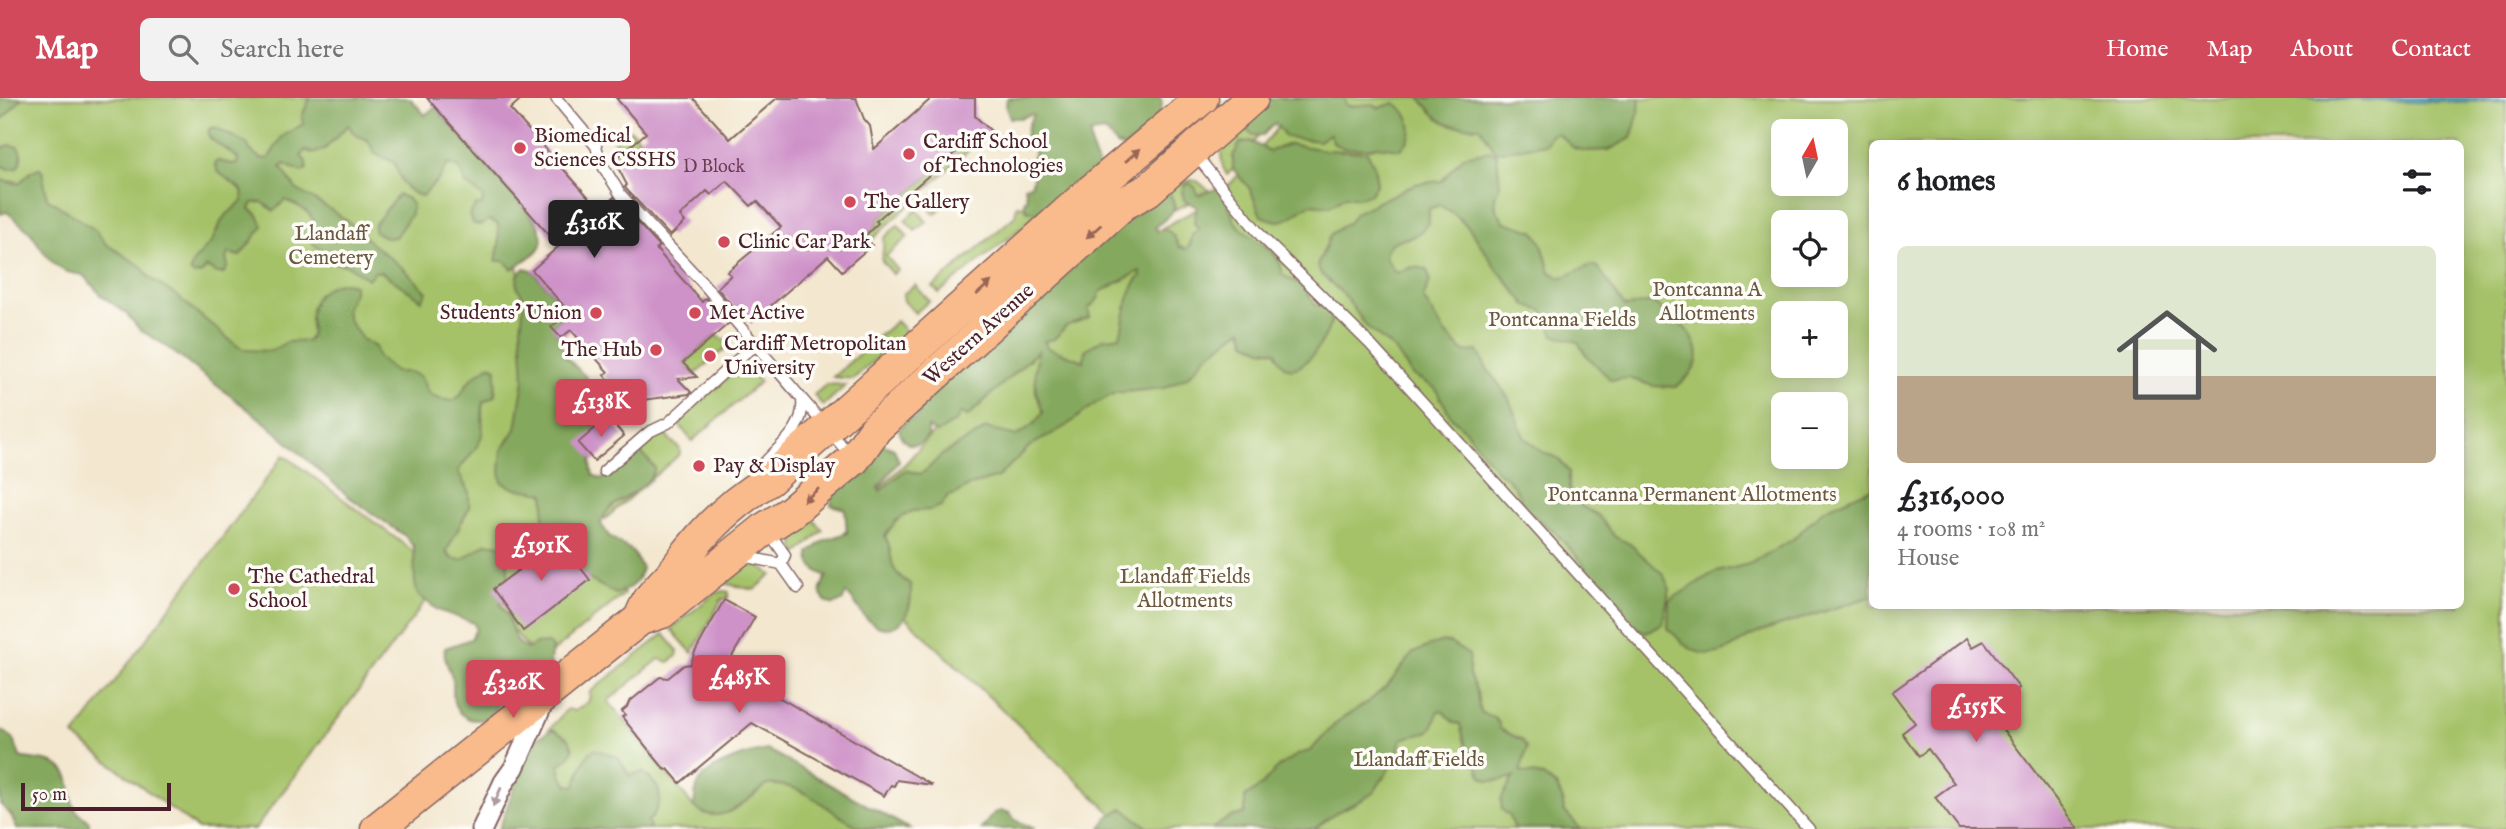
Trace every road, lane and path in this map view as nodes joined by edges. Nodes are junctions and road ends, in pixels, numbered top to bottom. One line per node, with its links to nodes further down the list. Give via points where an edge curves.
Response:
1 (556, 98): 5 (lane, via 596,146 621,195)
2 (1202, 98): 7 (highway, Western Avenue, one-way to 2, via 1091,191)
3 (1252, 98): 4 (highway, Western Avenue)
4 (1192, 150): 8 (highway, Western Avenue, one-way to 8, via 1124,205 876,428); 18 (lane, via 1262,237 1370,344)
5 (756, 346): 6 (lane); 9 (lane, via 668,423 649,432)
6 (802, 400): 7 (lane); 10 (lane, via 795,430 757,469)
7 (827, 429): 8 (lane); 10 (highway, Western Avenue, via 769,480)
8 (854, 459): 10 (highway, Western Avenue, one-way to 10, via 791,512)
9 (604, 471)
10 (756, 514): 11 (highway, Western Avenue); 12 (lane, via 785,555); 14 (highway, Western Avenue, via 687,550 683,566 646,600)
11 (728, 558): 12 (lane); 14 (highway, Western Avenue, via 662,612)
12 (781, 564): 13 (lane)
13 (799, 588)
14 (639, 619): 15 (highway, Western Avenue)
15 (550, 690): 16 (highway, Western Avenue); 17 (street, one-way to 17)
16 (377, 829)
17 (482, 829)
18 (1809, 829)

